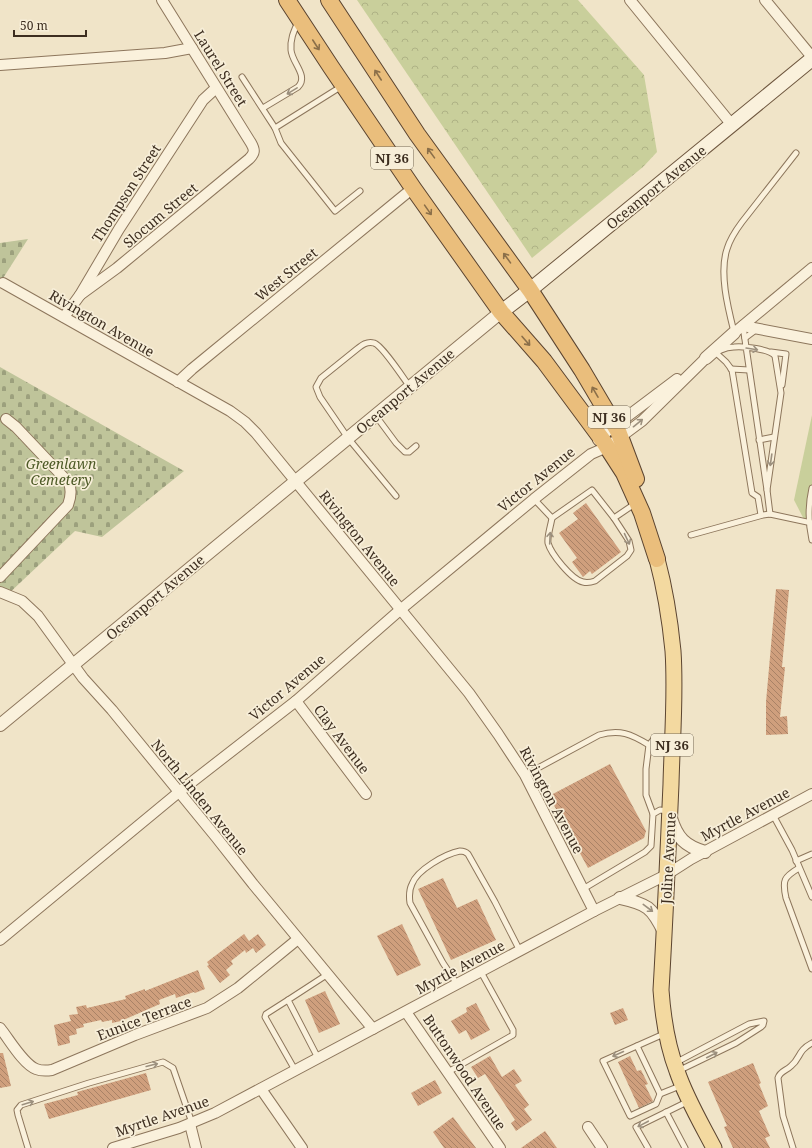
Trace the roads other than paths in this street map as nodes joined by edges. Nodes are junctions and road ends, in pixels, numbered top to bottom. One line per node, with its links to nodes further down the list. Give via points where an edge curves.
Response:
1 (162, 0): 7 (street, Laurel Street)
2 (287, 0): 6 (highway, NJ 36)
3 (329, 0): 22 (highway, NJ 36, one-way to 3, via 417,134)
4 (630, 0): 14 (street)
5 (765, 0): 8 (street)
6 (300, 19): 11 (highway, NJ 36, one-way to 11); 13 (lane, one-way to 13, via 291,40 291,50 292,58 303,79 302,83)
7 (192, 48): 9 (street, via 165,53); 12 (street, Laurel Street)
8 (812, 58): 14 (main road, Oceanport Avenue)
9 (0, 65)
10 (242, 77): 13 (lane)
11 (343, 86): 15 (lane); 18 (highway, NJ 36)
12 (216, 88): 16 (street, Laurel Street, via 254,148); 23 (street, Thompson Street, via 203,100 119,229)
13 (263, 108): 15 (lane)
14 (732, 125): 22 (main road, Oceanport Avenue)
15 (275, 128): 19 (lane, via 281,143 335,211)
16 (254, 152): 23 (street, Slocum Street, via 133,255)
17 (796, 153): 26 (lane, via 734,233 727,248 724,265 729,309)
18 (412, 188): 24 (highway, NJ 36, one-way to 24); 33 (street, West Street)
19 (360, 191)
20 (812, 268): 26 (street, Victor Avenue)
21 (3, 282): 25 (street, Rivington Avenue)
22 (530, 290): 24 (main road, Oceanport Avenue); 38 (highway, NJ 36, one-way to 22, via 582,370)
23 (80, 295): 25 (street, Thompson Street)
24 (501, 312): 34 (street, Oceanport Avenue); 38 (highway, NJ 36, one-way to 38)
25 (64, 317): 33 (street, Rivington Avenue)
26 (741, 332): 27 (street, via 758,328); 28 (lane); 30 (street, Victor Avenue)
27 (812, 339)
28 (746, 348): 29 (lane, one-way to 29); 30 (lane, via 734,347); 32 (lane)
29 (770, 352): 35 (lane, via 776,359); 35 (lane, via 786,354)
30 (710, 355): 31 (lane, via 726,362); 38 (street, Victor Avenue, via 642,421)
31 (731, 369): 32 (lane); 48 (lane, via 752,493)
32 (749, 370): 41 (lane)
33 (178, 382): 43 (street, Rivington Avenue, via 245,422)
34 (410, 387): 36 (street, Oceanport Avenue); 40 (lane, via 375,343 362,345 334,367 316,387)
35 (781, 392): 39 (lane)
36 (375, 415): 40 (street, Oceanport Avenue); 42 (lane, via 405,452 410,452)
37 (6, 419): 59 (street, via 69,483 71,492 68,505)
38 (610, 437): 49 (street, Victor Avenue); 50 (highway, NJ 36); 58 (highway, NJ 36, via 644,503)
39 (774, 437): 41 (lane); 45 (lane, one-way to 45)
40 (348, 438): 43 (street, Oceanport Avenue); 46 (lane)
41 (759, 440): 45 (lane)
42 (416, 446)
43 (295, 481): 61 (street, Rivington Avenue); 62 (street, Oceanport Avenue)
44 (812, 488): 55 (lane, via 809,500)
45 (766, 490): 47 (lane)
46 (396, 496)
47 (767, 496): 48 (lane); 51 (lane)
48 (758, 498): 52 (lane)
49 (534, 499): 53 (lane); 61 (street, Victor Avenue)
50 (637, 503): 54 (lane); 58 (highway, NJ 36)
51 (770, 514): 52 (lane); 55 (lane)
52 (761, 515): 56 (lane)
53 (552, 518): 54 (lane, via 592,490); 54 (lane, one-way to 53, via 629,541 631,550 595,581 582,582 572,577 554,555 548,543)
54 (614, 518)
55 (810, 523): 57 (lane)
56 (691, 535)
57 (812, 540)
58 (657, 559): 65 (main road, Joline Avenue / NJ 36, via 664,584 673,652)
59 (0, 577)
60 (0, 592): 62 (street, North Linden Avenue, via 13,596 30,608)
61 (400, 610): 63 (street, Victor Avenue); 67 (street, Rivington Avenue, via 477,704)
62 (74, 665): 64 (street, Oceanport Avenue); 68 (street, North Linden Avenue)
63 (296, 701): 68 (street, Victor Avenue); 69 (street, Clay Avenue)
64 (0, 725)
65 (672, 740): 66 (lane, via 653,740); 71 (main road, Joline Avenue / NJ 36)
66 (649, 745): 67 (lane, via 633,735 610,732 599,735); 72 (lane, via 646,795)
67 (525, 775): 79 (street, Rivington Avenue)
68 (179, 792): 84 (street, North Linden Avenue); 85 (street, Victor Avenue)
69 (366, 794)
70 (812, 794): 73 (street, Myrtle Avenue)
71 (670, 813): 72 (lane, via 660,810); 74 (street, via 678,836 693,849); 78 (main road, Joline Avenue / NJ 36)
72 (653, 814): 79 (lane, via 651,846)
73 (773, 815): 74 (street, Myrtle Avenue); 76 (lane)
74 (705, 852): 78 (street, Myrtle Avenue)
75 (812, 854): 76 (lane)
76 (796, 861): 77 (lane)
77 (799, 868): 80 (lane); 87 (lane, via 788,874 784,889)
78 (666, 875): 81 (street, Myrtle Avenue); 83 (main road, Joline Avenue / NJ 36)
79 (583, 889): 82 (street, Rivington Avenue)
80 (812, 897)
81 (620, 898): 82 (street, Myrtle Avenue); 83 (street, one-way to 83, via 647,907 657,917)
82 (594, 911): 86 (street, Myrtle Avenue)
83 (664, 932): 95 (main road, Joline Avenue / NJ 36, via 661,990)
84 (298, 939): 89 (street, North Linden Avenue); 93 (street, Eunice Terrace, via 238,988 208,1008 52,1070 37,1070 27,1063)
85 (0, 940)
86 (520, 951): 88 (street, Myrtle Avenue); 90 (lane, via 468,854 460,851 441,858 422,871 412,883 410,903)
87 (812, 969)
88 (481, 972): 90 (street, Myrtle Avenue); 101 (lane, via 513,1030 513,1035)
89 (328, 974): 91 (lane); 94 (street, North Linden Avenue)
90 (457, 984): 92 (street, Myrtle Avenue)
91 (288, 1000): 98 (lane); 100 (lane, via 266,1014 266,1017)
92 (406, 1012): 94 (street, Myrtle Avenue); 101 (street, Buttonwood Avenue)
93 (0, 1028)
94 (373, 1029): 98 (street, Myrtle Avenue)
95 (667, 1033): 97 (lane); 99 (main road, Joline Avenue / NJ 36)
96 (812, 1043): 118 (lane, via 803,1049 793,1065 782,1071 778,1078 783,1116)
97 (637, 1046): 104 (lane); 104 (lane, one-way to 104, via 603,1061 630,1116 656,1104)
98 (318, 1058): 100 (street, Myrtle Avenue)
99 (675, 1067): 99 (lane, one-way to 99, via 736,1043 761,1027 764,1021 749,1024); 102 (main road, Joline Avenue / NJ 36)
100 (295, 1070): 103 (street, Myrtle Avenue)
101 (448, 1072): 113 (street, Buttonwood Avenue)
102 (683, 1085): 104 (lane); 105 (main road, Joline Avenue / NJ 36)
103 (261, 1089): 107 (street, Myrtle Avenue); 112 (street)
104 (660, 1094)
105 (690, 1101): 106 (lane); 117 (main road, Joline Avenue / NJ 36)
106 (666, 1112): 115 (lane, one-way to 115, via 636,1127); 116 (lane)
107 (191, 1123): 109 (lane, one-way to 107, via 17,1110 21,1105 164,1062 173,1068); 110 (street, Myrtle Avenue); 111 (street)
108 (588, 1126): 114 (street)
109 (28, 1148)
110 (113, 1148)
111 (196, 1148)
112 (302, 1148)
113 (500, 1148)
114 (602, 1148)
115 (648, 1148)
116 (685, 1148)
117 (714, 1148)
118 (793, 1148)

